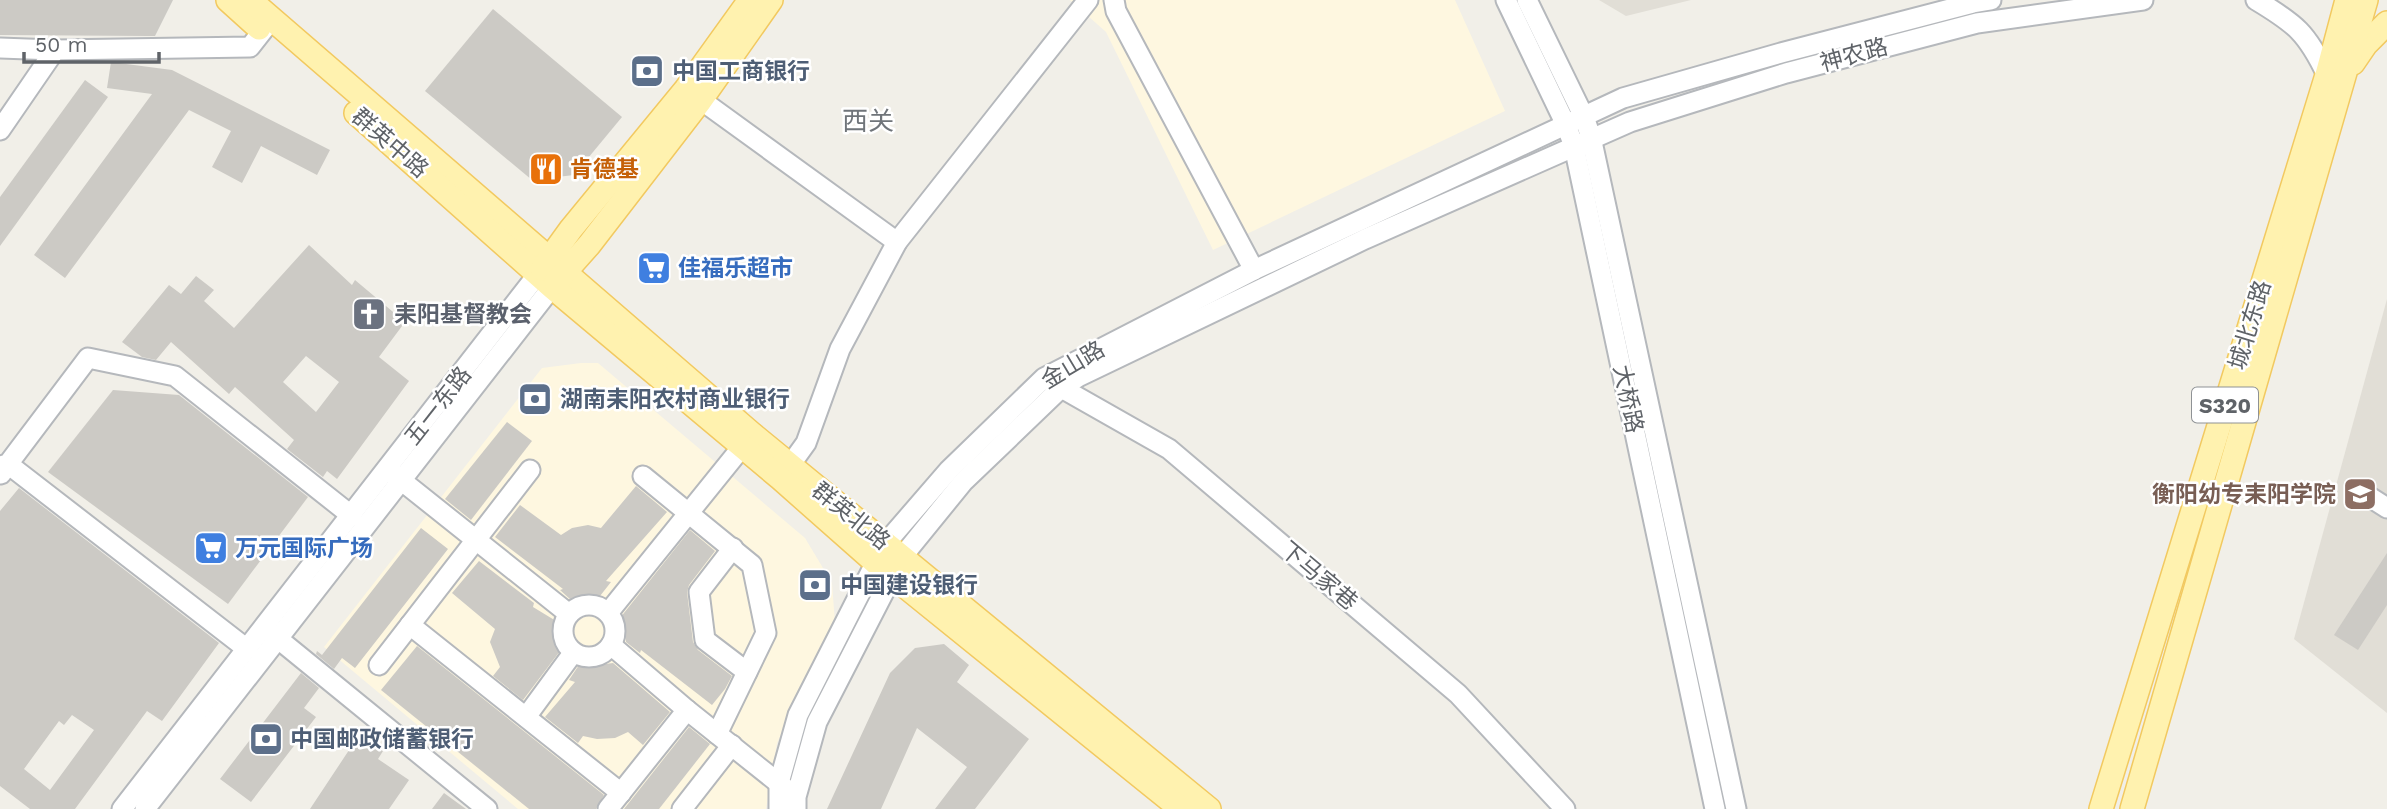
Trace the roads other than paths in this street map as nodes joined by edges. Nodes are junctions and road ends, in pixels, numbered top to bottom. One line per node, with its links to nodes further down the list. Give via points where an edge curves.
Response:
1 (228, 0): 15 (main road, 群英中路)
2 (250, 0): 15 (main road, 群英中路)
3 (750, 0): 19 (main road, 五一东路)
4 (771, 0): 19 (main road, 五一东路)
5 (1088, 0): 23 (street)
6 (1114, 0): 24 (street)
7 (1506, 0): 20 (street, 大桥路)
8 (1527, 0): 20 (street, 大桥路)
9 (1991, 0): 20 (street, 神农路, via 1768,56 1623,99)
10 (2144, 0): 22 (street, 神农路, via 1976,23 1786,73 1630,122)
11 (2256, 0): 18 (street, via 2306,36)
12 (2347, 0): 18 (main road, 城北东路 / S320)
13 (2366, 0): 18 (main road, 城北东路 / S320)
14 (2387, 23): 18 (main road, S320)
15 (267, 25): 17 (street, via 250,47); 25 (main road, 群英中路)
16 (0, 48): 17 (street)
17 (55, 50): 21 (street)
18 (2336, 75): 66 (main road, 城北东路 / S320); 67 (main road, 城北东路 / S320)
19 (693, 95): 23 (street); 25 (main road, 五一东路, via 589,244)
20 (1575, 121): 22 (street, 大桥路); 24 (street, 金山路)
21 (0, 130)
22 (1583, 142): 26 (street, 金山路, via 1365,239 1090,371); 64 (street, 大桥路); 65 (street, 大桥路)
23 (897, 242): 30 (street, via 840,348 806,443)
24 (1254, 270): 26 (street, 金山路)
25 (551, 273): 27 (main road, 群英北路); 31 (street, 五一东路)
26 (1053, 383): 39 (street, 金山路); 63 (street, 下马家巷, via 1168,449 1458,694)
27 (747, 441): 30 (main road, 群英北路); 35 (street)
28 (3, 468): 36 (street, via 88,358 175,376); 45 (street)
29 (530, 470): 37 (street)
30 (785, 472): 39 (main road, 群英北路)
31 (395, 475): 36 (street, 五一东路); 37 (street); 43 (street, 五一东路)
32 (643, 476): 35 (street)
33 (2365, 494): 34 (street)
34 (2387, 508)
35 (689, 512): 38 (street); 40 (street)
36 (352, 516): 43 (street, 五一东路)
37 (476, 540): 41 (street); 42 (street)
38 (733, 548): 48 (street, via 752,565 766,633); 48 (street, via 699,592 705,640)
39 (888, 560): 52 (street, 金山路, via 798,715); 54 (street, 金山路, via 817,722); 61 (main road, 群英北路); 62 (main road, 群英北路)
40 (608, 613): 41 (street, via 590,605); 44 (street, via 615,627)
41 (569, 614): 46 (street, via 562,634)
42 (410, 625): 47 (street); 50 (street)
43 (272, 633): 45 (street, 五一东路); 56 (street, 五一东路); 57 (street)
44 (611, 645): 46 (street, via 592,658); 49 (street)
45 (247, 649): 55 (street, 五一东路)
46 (573, 653): 50 (street)
47 (379, 665)
48 (747, 672): 51 (street)
49 (687, 710): 51 (street); 53 (street)
50 (526, 717): 53 (street)
51 (724, 740): 52 (street); 59 (street)
52 (779, 783): 54 (street); 60 (street, 金山路)
53 (621, 793): 58 (street)
54 (796, 803)
55 (122, 809)
56 (145, 809)
57 (487, 809)
58 (608, 809)
59 (682, 809)
60 (779, 809)
61 (1181, 809)
62 (1209, 809)
63 (1564, 809)
64 (1715, 809)
65 (1736, 809)
66 (2101, 809)
67 (2132, 809)

